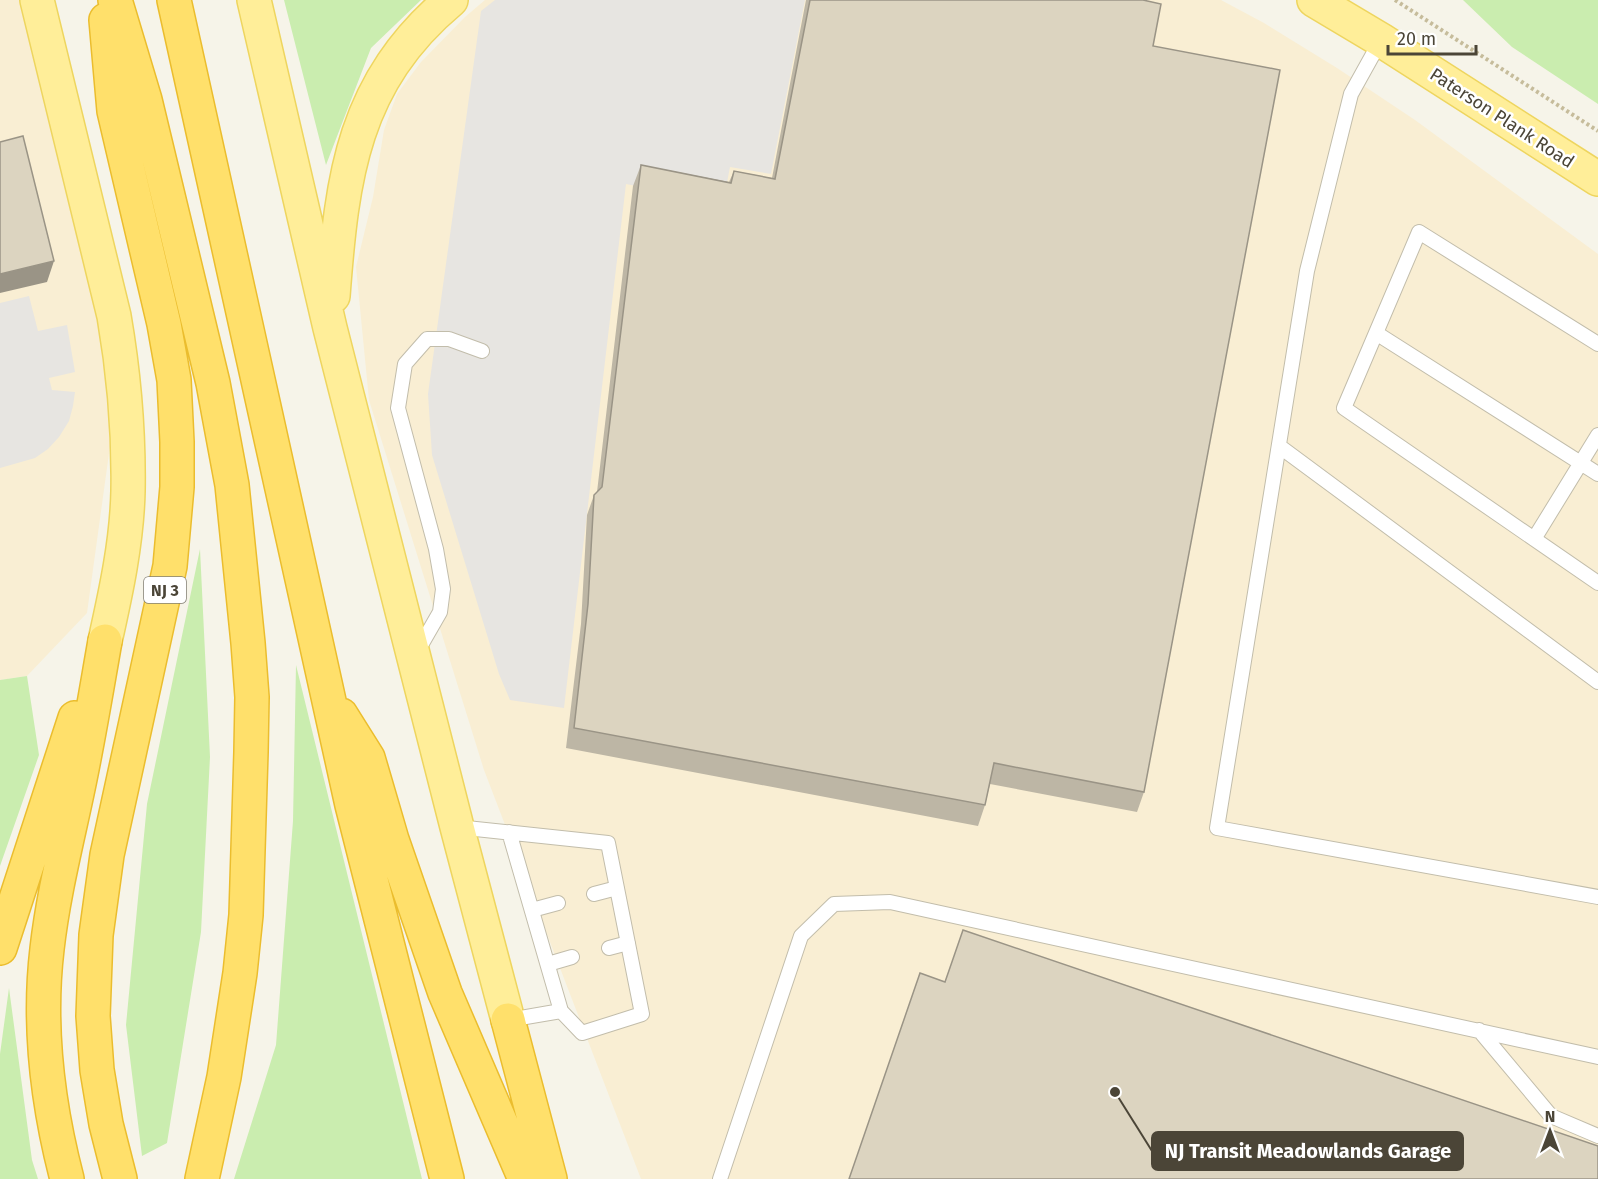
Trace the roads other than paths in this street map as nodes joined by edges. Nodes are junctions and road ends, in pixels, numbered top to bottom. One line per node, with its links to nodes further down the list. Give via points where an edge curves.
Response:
1 (37, 0): 20 (main road, NJ 3, via 122,359 128,492)
2 (105, 0): 42 (highway, NJ 3, via 114,111 164,324 174,380 177,442 170,566 107,855 96,935 93,1016 97,1070)
3 (115, 0): 43 (highway, via 145,100 213,382 232,485 252,696 246,915 240,973 226,1066)
4 (174, 0): 23 (highway)
5 (254, 0): 10 (main road)
6 (451, 0): 10 (main road, via 403,48 370,102 343,193)
7 (1314, 0): 8 (main road, Paterson Plank Road)
8 (1381, 40): 9 (main road, Paterson Plank Road); 15 (lane, via 1351,94 1307,272)
9 (1598, 179)
10 (330, 328): 21 (main road)
11 (1376, 333): 12 (lane, via 1419,232); 16 (lane); 18 (lane, via 1344,408)
12 (1598, 344)
13 (482, 351): 21 (lane, via 449,339 427,339 405,364 398,408 443,589 440,612)
14 (1598, 435): 16 (lane)
15 (1279, 446): 22 (lane); 28 (lane, via 1217,828)
16 (1581, 463): 17 (lane); 18 (lane)
17 (1598, 474)
18 (1534, 538): 19 (lane)
19 (1598, 583)
20 (105, 641): 32 (highway, via 65,743); 41 (highway, NJ 3, via 46,951 47,1069)
21 (414, 657): 24 (main road)
22 (1598, 682)
23 (327, 693): 44 (highway); 45 (highway, via 368,758 445,993)
24 (457, 827): 25 (lane); 37 (main road)
25 (509, 832): 26 (lane, via 608,843); 30 (lane)
26 (617, 888): 27 (lane); 31 (lane)
27 (594, 894)
28 (1598, 897)
29 (558, 903): 30 (lane)
30 (532, 910): 35 (lane)
31 (628, 943): 33 (lane); 36 (lane, via 642,1014 582,1033)
32 (0, 948)
33 (609, 948)
34 (572, 957): 35 (lane)
35 (548, 964): 36 (lane)
36 (561, 1011): 37 (lane)
37 (508, 1020): 46 (highway)
38 (1479, 1030): 39 (lane); 40 (lane, via 1551,1116); 47 (lane, via 890,902 834,904 801,936)
39 (1598, 1056)
40 (1598, 1136)
41 (67, 1179)
42 (120, 1179)
43 (202, 1179)
44 (447, 1179)
45 (525, 1179)
46 (550, 1179)
47 (720, 1179)

